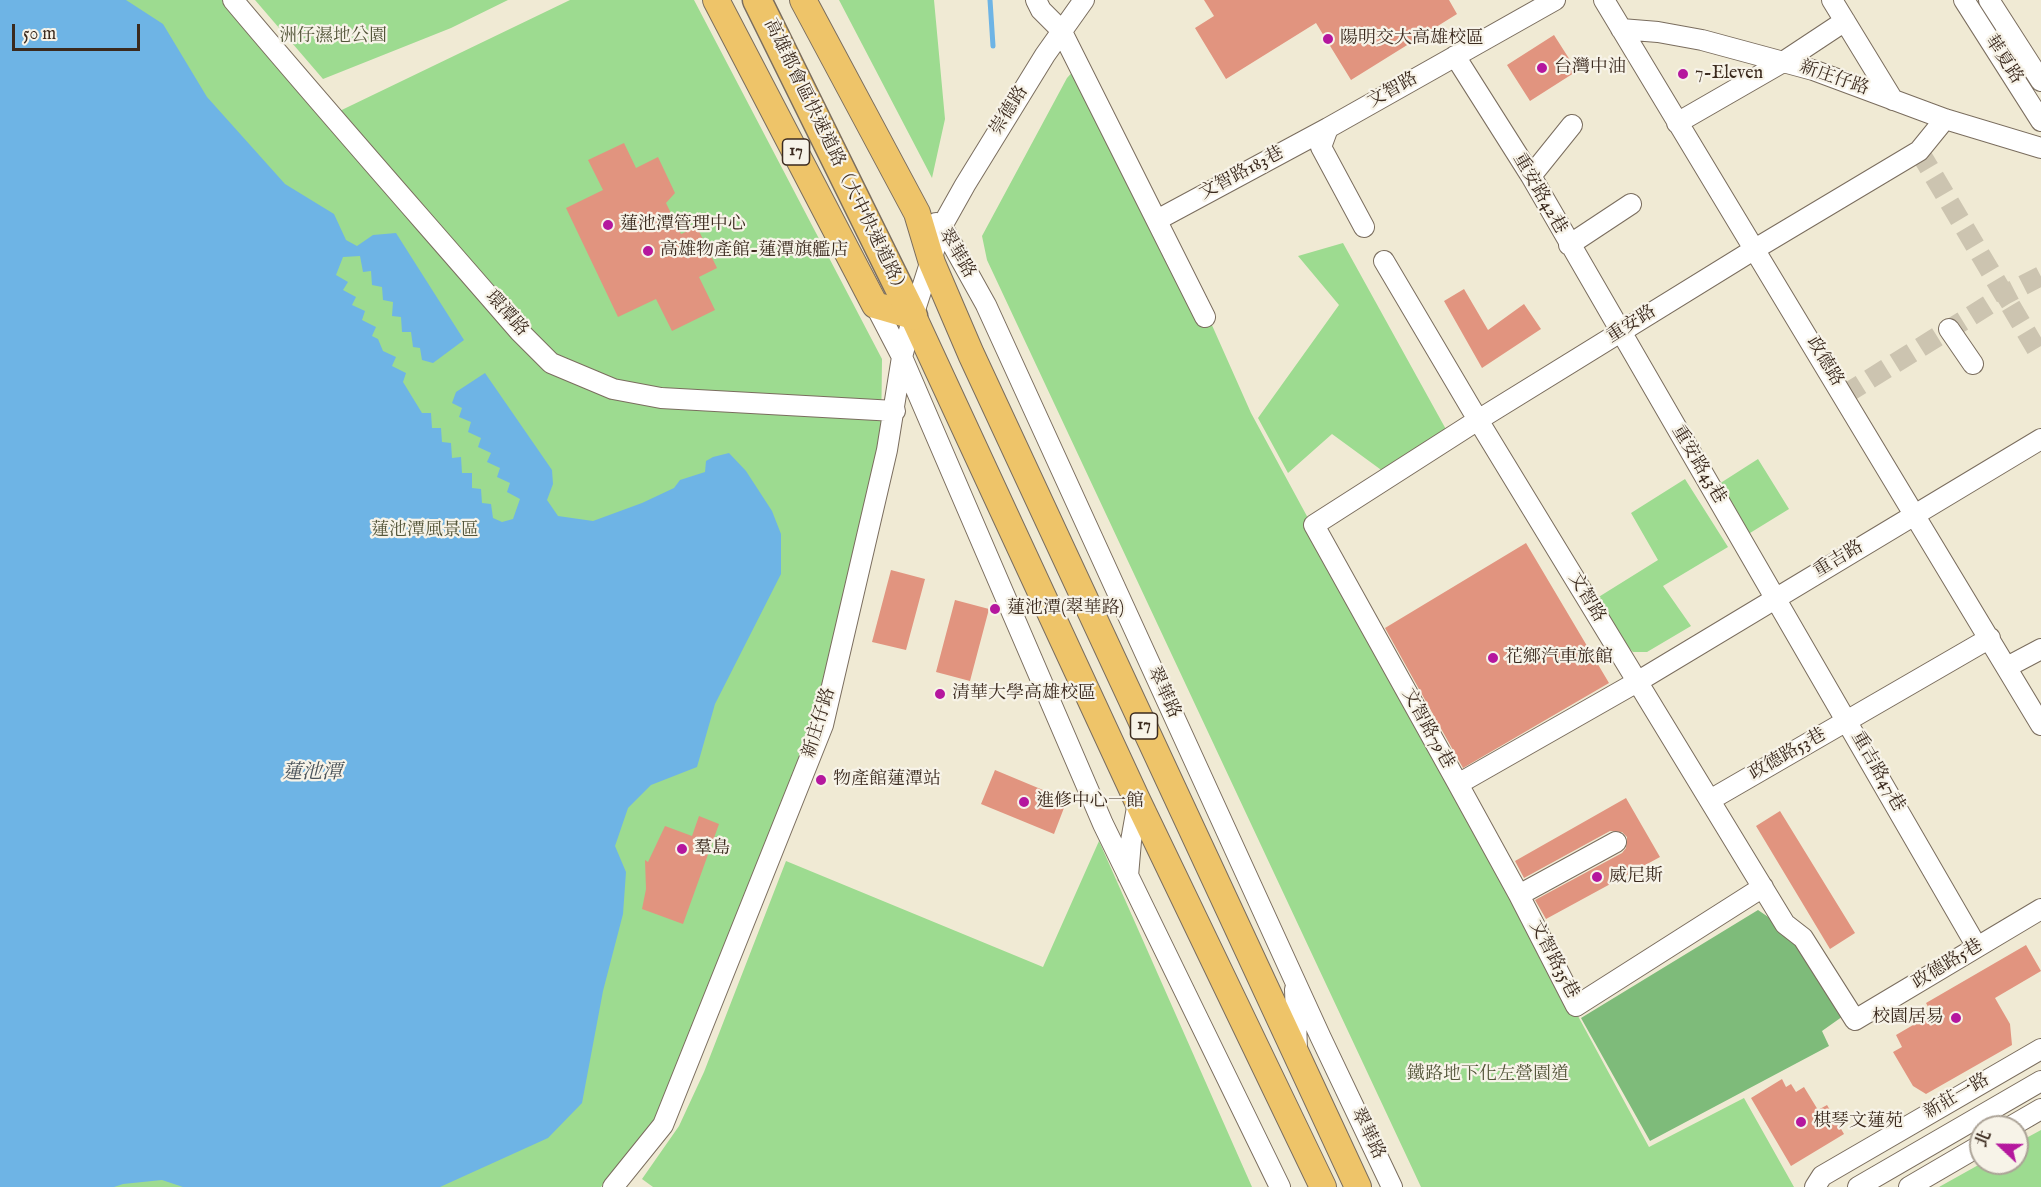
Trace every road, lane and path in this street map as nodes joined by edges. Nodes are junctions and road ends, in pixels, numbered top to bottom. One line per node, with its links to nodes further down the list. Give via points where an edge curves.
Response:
1 (233, 0): 42 (street, 環潭路, via 306,88 551,363 613,389 662,398)
2 (716, 0): 35 (main road, 17)
3 (757, 0): 36 (highway, 高雄都會區快速道路（大中快速道路）)
4 (803, 0): 27 (main road, 翠華路 / 17)
5 (1036, 0): 14 (street)
6 (1084, 0): 14 (street, 崇德路)
7 (1555, 0): 15 (street, 文智路)
8 (1604, 0): 13 (street, 政德路)
9 (1832, 0): 12 (street)
10 (1964, 0): 20 (street, 華夏路)
11 (1989, 0): 17 (street, 華夏路)
12 (1845, 21): 16 (street); 18 (street)
13 (1621, 29): 16 (street, 新庄仔路, via 1669,34); 21 (street, 政德路)
14 (1061, 30): 28 (street); 29 (street, 崇德路)
15 (1455, 56): 23 (street, 文智路); 25 (street, 重安路42巷)
16 (1783, 62): 18 (street, 新庄仔路); 21 (street)
17 (2041, 81)
18 (1893, 100): 19 (street, 新庄仔路)
19 (1945, 119): 24 (street, 新庄仔路); 32 (street, 重安路, via 1919,151)
20 (2041, 121)
21 (1677, 123): 32 (street, 政德路)
22 (1572, 125): 25 (street)
23 (1328, 128): 28 (street, 文智路183巷); 30 (street, via 1321,147)
24 (2041, 148)
25 (1531, 176): 31 (street, 重安路42巷)
26 (1631, 204): 31 (street)
27 (917, 213): 29 (street, 翠華路); 34 (main road, 翠華路 / 17)
28 (1157, 220): 37 (street)
29 (942, 226): 34 (street, 新庄仔路); 66 (street, 翠華路, via 998,331)
30 (1364, 227)
31 (1569, 245): 39 (street, 重安路42巷)
32 (1755, 249): 39 (street, 重安路); 45 (street, 政德路)
33 (1384, 261): 43 (street, 文智路)
34 (932, 263): 36 (street, 新庄仔路); 67 (main road, 翠華路 / 17)
35 (875, 305): 36 (main road); 40 (street)
36 (913, 316): 40 (street, 新庄仔路); 56 (main road, 17)
37 (1205, 317)
38 (1949, 329): 41 (street)
39 (1620, 333): 43 (street, 重安路); 47 (street, 重安路43巷)
40 (902, 357): 42 (street, 新庄仔路); 57 (street)
41 (1973, 364)
42 (894, 411): 75 (street, 新庄仔路, via 823,725 663,1125)
43 (1478, 420): 46 (street, 重安路); 51 (street, 文智路)
44 (2041, 440): 45 (street, 重吉路)
45 (1914, 516): 47 (street, 重吉路); 48 (street, 政德路)
46 (1314, 525): 54 (street, 文智路79巷)
47 (1776, 597): 51 (street, 重吉路); 52 (street, 重吉路47巷)
48 (1990, 638): 50 (street, 政德路); 52 (street, 政德路53巷)
49 (2041, 649): 50 (street)
50 (2007, 667): 53 (street, 政德路)
51 (1637, 682): 54 (street, 文智路79巷); 55 (street, 文智路)
52 (1847, 721): 55 (street, 政德路53巷); 65 (street, 重吉路47巷)
53 (2041, 725)
54 (1458, 784): 63 (street, 文智路35巷)
55 (1710, 800): 62 (street, 文智路)
56 (1138, 802): 58 (street); 60 (main road, 17)
57 (1103, 824): 58 (street); 61 (street)
58 (1131, 841): 60 (street); 61 (street)
59 (1616, 842): 63 (street)
60 (1166, 859): 77 (main road, 17)
61 (1128, 877): 76 (street)
62 (1763, 887): 63 (street, 文智路35巷, via 1576,1006); 69 (street, 文智路, via 1785,924 1803,938)
63 (1519, 895)
64 (2041, 909): 65 (street, 政德路5巷)
65 (1977, 947): 69 (street, 政德路5巷)
66 (1294, 981): 68 (street); 70 (street, 翠華路)
67 (1270, 998): 68 (street); 72 (main road, 翠華路 / 17)
68 (1296, 1018): 70 (street); 72 (street)
69 (1855, 1020)
70 (1320, 1038): 79 (street, 翠華路)
71 (2041, 1049): 80 (street, 新莊一路, via 1822,1176)
72 (1297, 1056): 78 (main road, 翠華路 / 17)
73 (2041, 1081): 81 (street, 新莊一路)
74 (1969, 1151): 82 (street)
75 (613, 1187)
76 (1280, 1187)
77 (1323, 1187)
78 (1358, 1187)
79 (1392, 1187)
80 (1815, 1187)
81 (1858, 1187)
82 (1910, 1187)

